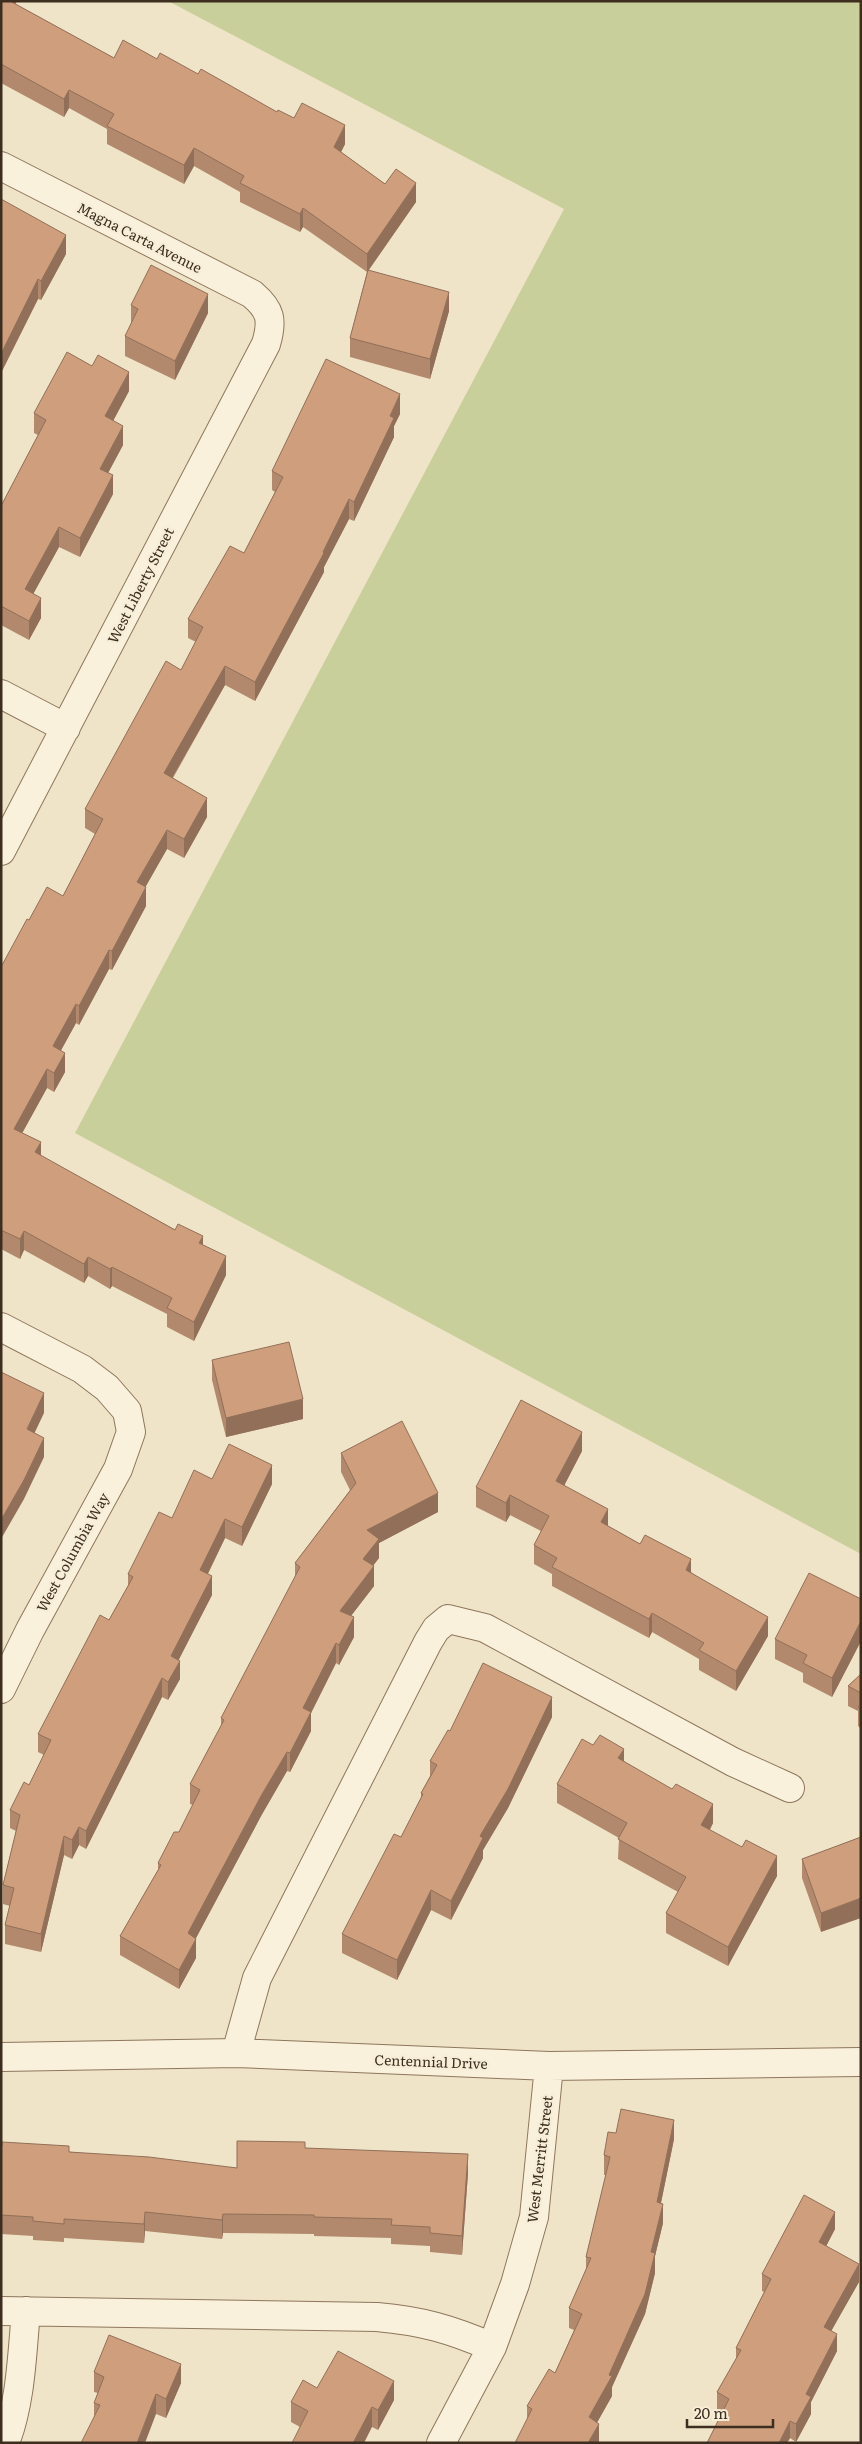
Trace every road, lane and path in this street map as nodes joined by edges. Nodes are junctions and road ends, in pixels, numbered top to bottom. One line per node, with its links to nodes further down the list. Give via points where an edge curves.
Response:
1 (1, 166): 2 (street, Magna Carta Avenue, via 252,294 264,304)
2 (270, 316): 4 (street, West Liberty Street, via 266,344)
3 (1, 694): 4 (street)
4 (66, 728): 5 (street, West Liberty Street)
5 (1, 851)
6 (1, 1327): 7 (street, West Columbia Way, via 82,1369 107,1388 127,1411 131,1432 118,1469)
7 (1, 1689)
8 (790, 1788): 9 (street, via 733,1762 485,1628 448,1619 428,1642 257,1978)
9 (236, 2053): 10 (street, Centennial Drive); 12 (street, Centennial Drive)
10 (1, 2057)
11 (861, 2062): 12 (street, Centennial Drive)
12 (549, 2066): 14 (street, West Merritt Street, via 534,2217 515,2284)
13 (14, 2311): 14 (street, via 377,2317 454,2330); 15 (street, via 21,2369)
14 (492, 2347): 16 (street, West Merritt Street)
15 (5, 2443)
16 (441, 2443)

